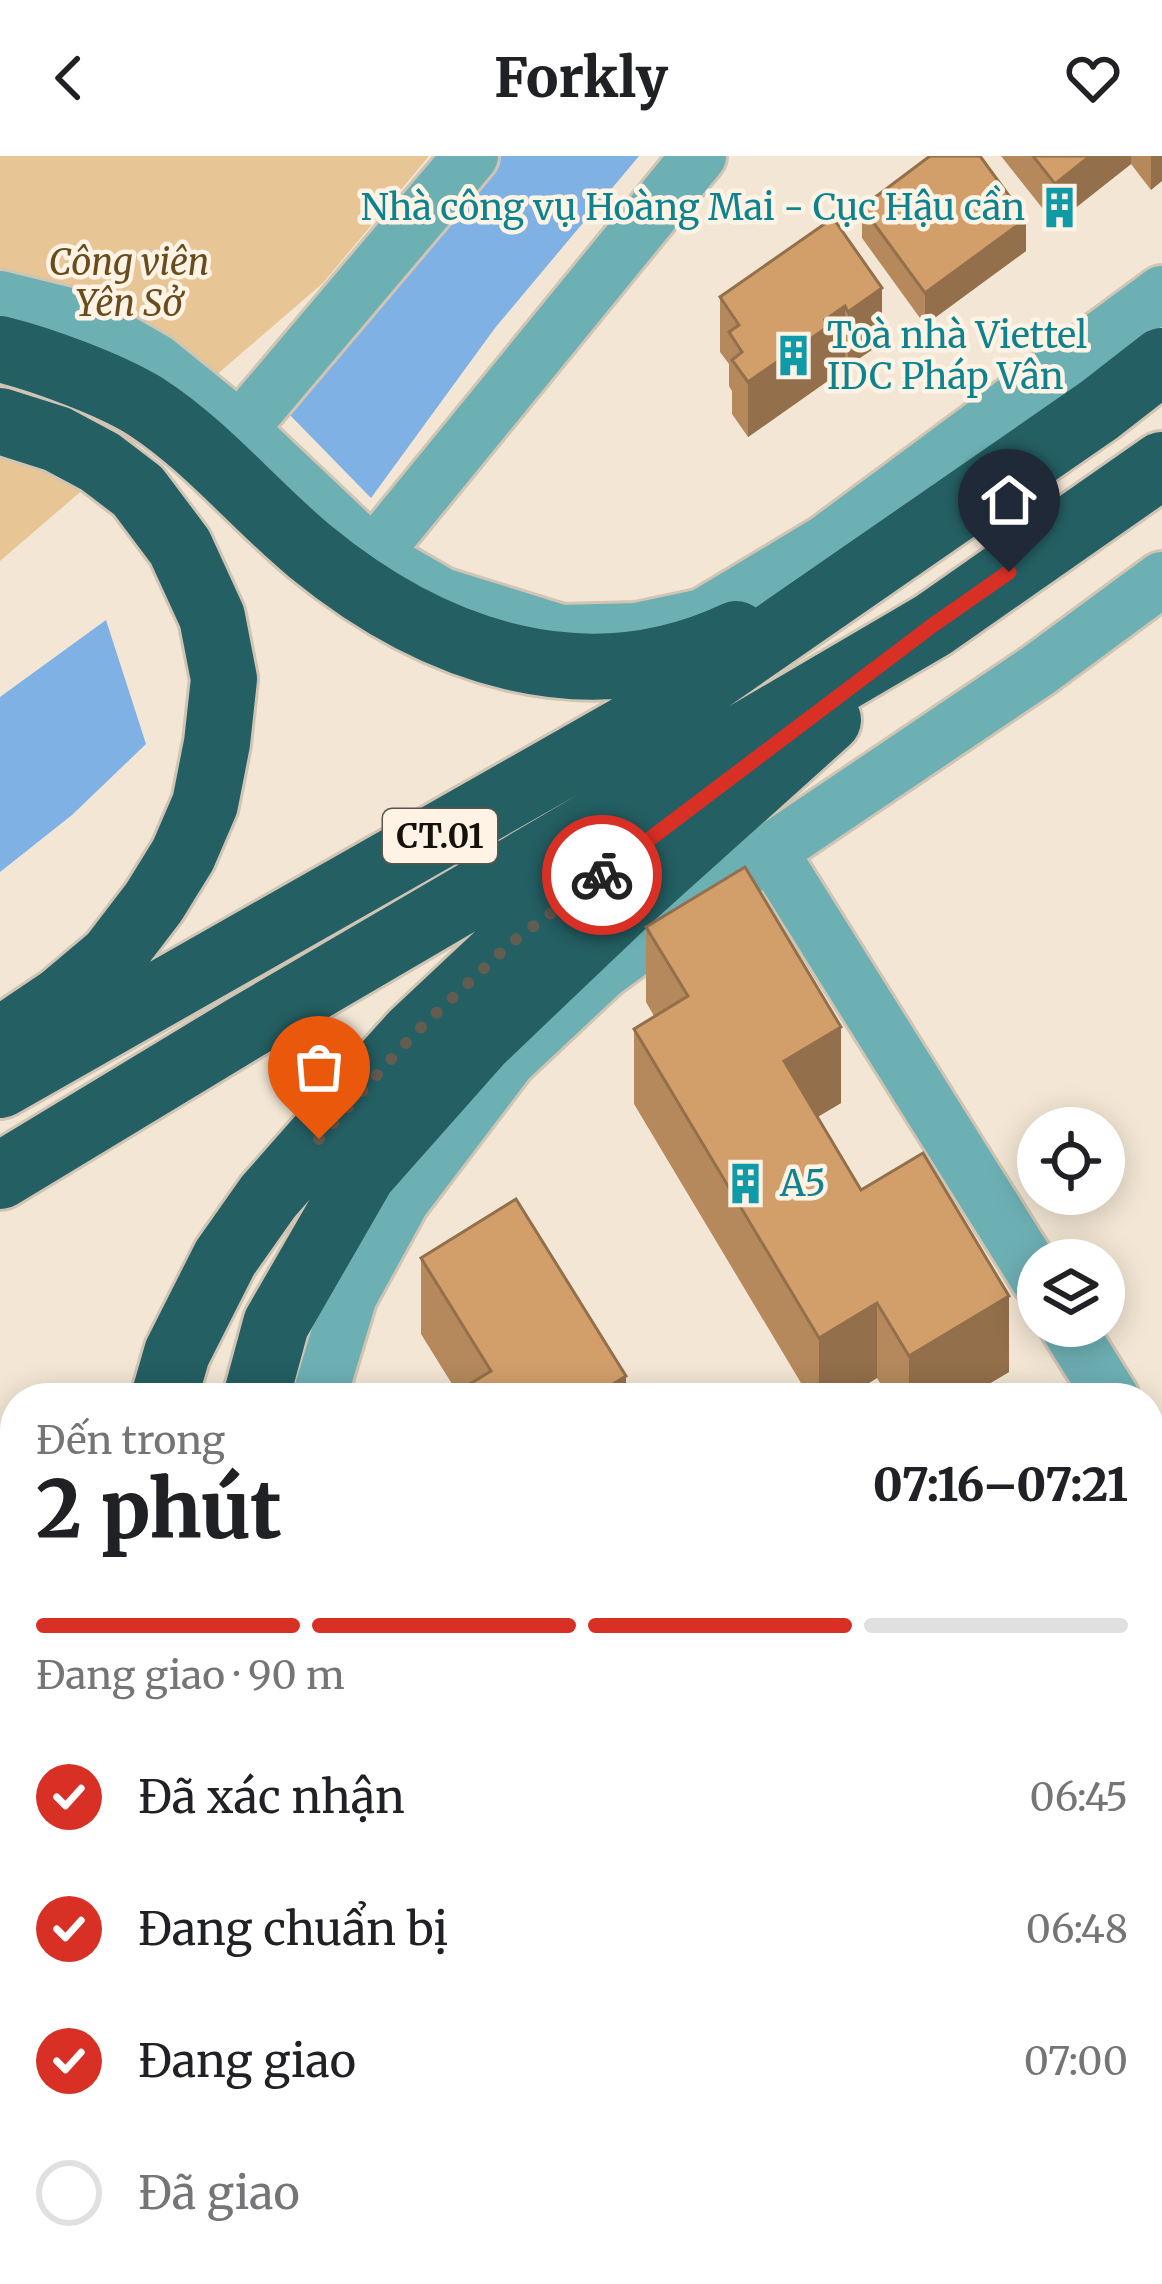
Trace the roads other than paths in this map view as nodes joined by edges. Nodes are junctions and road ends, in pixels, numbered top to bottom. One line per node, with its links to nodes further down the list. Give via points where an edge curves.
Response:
1 (471, 156): 8 (street)
2 (698, 156): 10 (street)
3 (1162, 293): 10 (street, via 826,542 703,616 637,630 561,632 442,595)
4 (0, 298): 8 (street, via 81,318 156,361)
5 (0, 349): 11 (highway, via 143,405 361,590 403,616 511,657 564,668 673,657)
6 (1162, 361): 11 (highway, CT.01)
7 (0, 421): 15 (highway, via 57,439 138,491 180,547 212,617 224,679 205,804 154,902 112,957)
8 (240, 430): 10 (street)
9 (1162, 465): 13 (highway, CT.01)
10 (373, 555)
11 (869, 569): 16 (highway, CT.01, via 690,693)
12 (1162, 579): 14 (street)
13 (933, 625): 17 (highway, CT.01); 20 (highway, via 511,943 414,1034 268,1197 226,1258); 21 (highway, via 480,1041 363,1174 276,1324)
14 (770, 851): 18 (street); 22 (street, via 604,971 509,1060 402,1202 350,1296)
15 (0, 1041)
16 (0, 1084)
17 (0, 1176)
18 (1017, 1245)
19 (1080, 1347): 23 (street)
20 (168, 1383)
21 (260, 1383)
22 (324, 1383)
23 (1103, 1383)

